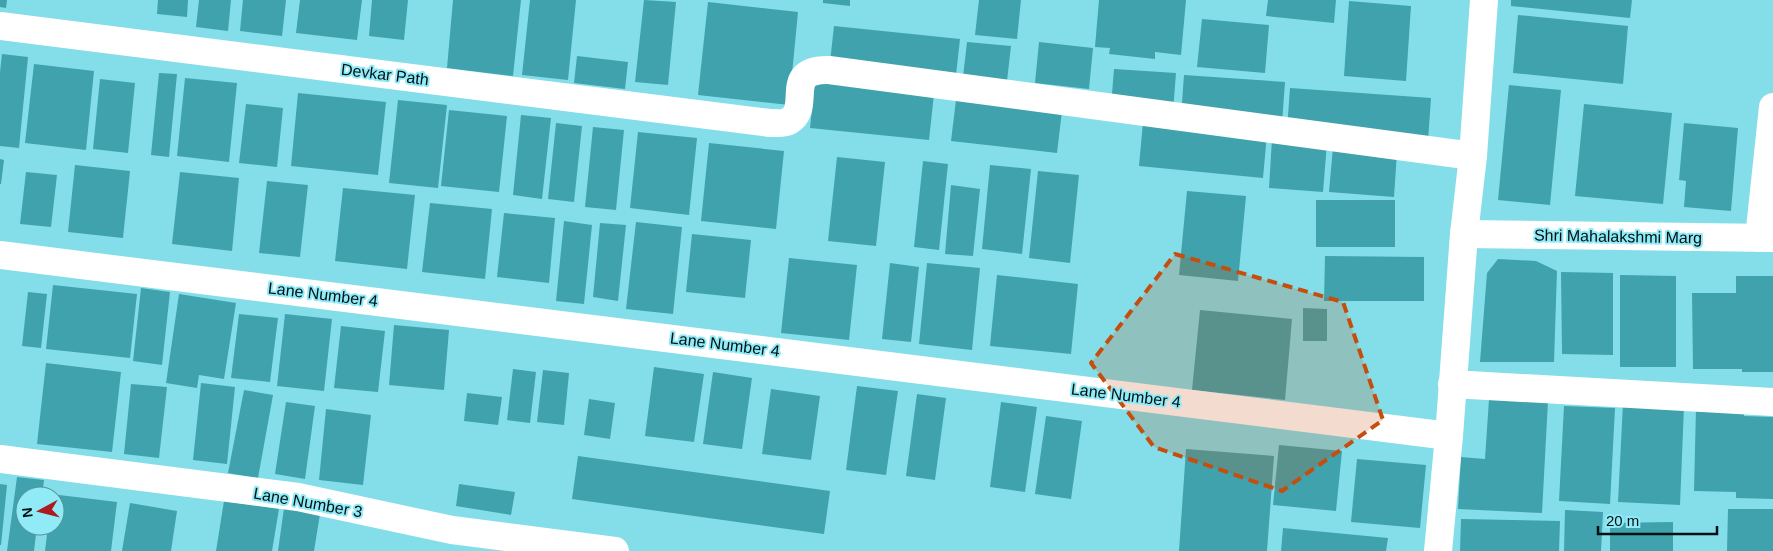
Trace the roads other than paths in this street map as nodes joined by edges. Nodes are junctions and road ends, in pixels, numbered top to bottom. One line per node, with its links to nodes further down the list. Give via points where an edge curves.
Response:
1 (1484, 0): 4 (street)
2 (0, 26): 4 (street, Devkar Path, via 770,123 789,120 797,113 802,81 807,73 828,70)
3 (1773, 107): 6 (street)
4 (1473, 156): 5 (street)
5 (1464, 234): 6 (street, Shri Mahalakshmi Marg); 8 (street)
6 (1766, 238)
7 (0, 255): 10 (street, Lane Number 4)
8 (1452, 384): 9 (street); 10 (street)
9 (1773, 402)
10 (1449, 436): 13 (street)
11 (0, 460): 12 (street, Lane Number 3, via 298,497 452,530)
12 (615, 551)
13 (1438, 551)

